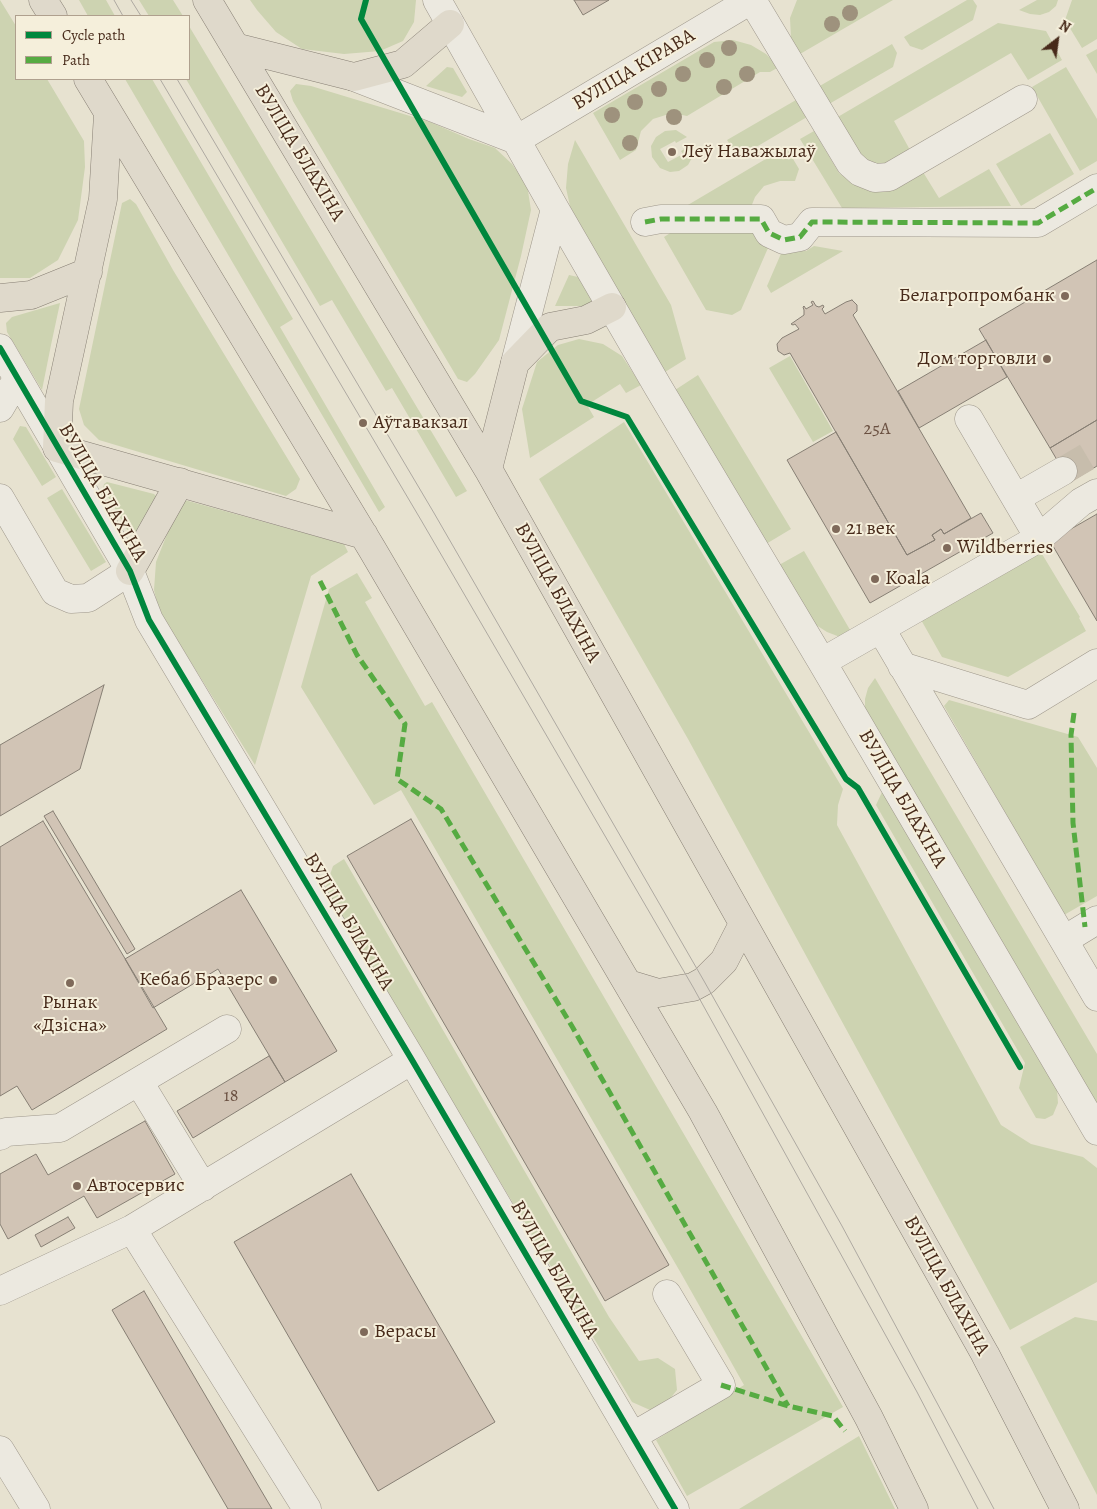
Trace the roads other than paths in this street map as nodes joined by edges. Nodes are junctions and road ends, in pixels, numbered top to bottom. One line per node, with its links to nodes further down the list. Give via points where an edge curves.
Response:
1 (43, 0): 5 (main road)
2 (207, 0): 7 (main road, ВУЛІЦА БЛАХІНА)
3 (437, 0): 6 (street, ВУЛІЦА БЛАХІНА)
4 (752, 0): 10 (street, via 850,164 875,178 889,177); 12 (street, ВУЛІЦА КІРАВА)
5 (51, 15)
6 (450, 24): 8 (main road, via 403,64); 12 (street, ВУЛІЦА БЛАХІНА)
7 (235, 47): 8 (main road); 25 (main road, ВУЛІЦА БЛАХІНА)
8 (354, 77): 12 (street)
9 (89, 80): 11 (main road)
10 (1023, 99)
11 (108, 114): 16 (main road, via 103,199); 31 (main road)
12 (516, 140): 14 (street, ВУЛІЦА БЛАХІНА)
13 (1097, 188): 15 (street, via 1038,223 812,222 800,237 784,240 769,232 761,219 661,219)
14 (555, 209): 18 (street, ВУЛІЦА БЛАХІНА); 20 (street)
15 (645, 222)
16 (88, 272): 17 (main road, via 31,295); 24 (main road, via 59,401)
17 (0, 298)
18 (612, 307): 20 (main road, via 586,320 550,327); 35 (street, ВУЛІЦА БЛАХІНА)
19 (0, 348): 21 (street, ВУЛІЦА БЛАХІНА)
20 (515, 363): 25 (main road)
21 (17, 379): 22 (street); 24 (street, ВУЛІЦА БЛАХІНА)
22 (0, 408)
23 (969, 419): 30 (street)
24 (58, 448): 27 (main road); 33 (street, ВУЛІЦА БЛАХІНА)
25 (488, 469): 39 (main road, ВУЛІЦА БЛАХІНА)
26 (1063, 471): 30 (street)
27 (180, 482): 31 (main road); 33 (main road)
28 (1097, 492): 32 (street)
29 (0, 498): 33 (street, via 55,592 71,599 88,598)
30 (1016, 498): 32 (street)
31 (364, 535): 41 (main road)
32 (1039, 538): 34 (street)
33 (130, 572): 44 (street, ВУЛІЦА БЛАХІНА, via 149,620)
34 (881, 628): 35 (street); 37 (street)
35 (822, 662): 46 (street, ВУЛІЦА БЛАХІНА)
36 (1097, 663): 37 (street, via 1028,705)
37 (902, 666): 40 (street)
38 (1097, 920): 40 (street)
39 (743, 924): 41 (main road, via 724,961 693,987 658,993); 58 (main road, ВУЛІЦА БЛАХІНА, via 985,1354)
40 (1064, 940): 42 (street)
41 (628, 984): 57 (main road, via 703,1112 864,1409)
42 (1097, 997)
43 (227, 1029): 45 (street)
44 (412, 1060): 48 (street); 52 (street, ВУЛІЦА БЛАХІНА)
45 (139, 1082): 47 (street, via 60,1128 6,1132); 48 (street)
46 (1097, 1131)
47 (0, 1136)
48 (203, 1187): 49 (street)
49 (132, 1229): 50 (street); 54 (street)
50 (3, 1282)
51 (667, 1294): 52 (street, via 721,1385)
52 (633, 1436): 56 (street, ВУЛІЦА БЛАХІНА)
53 (0, 1450): 55 (street)
54 (307, 1508)
55 (36, 1509)
56 (675, 1509)
57 (914, 1509)
58 (1065, 1509)

